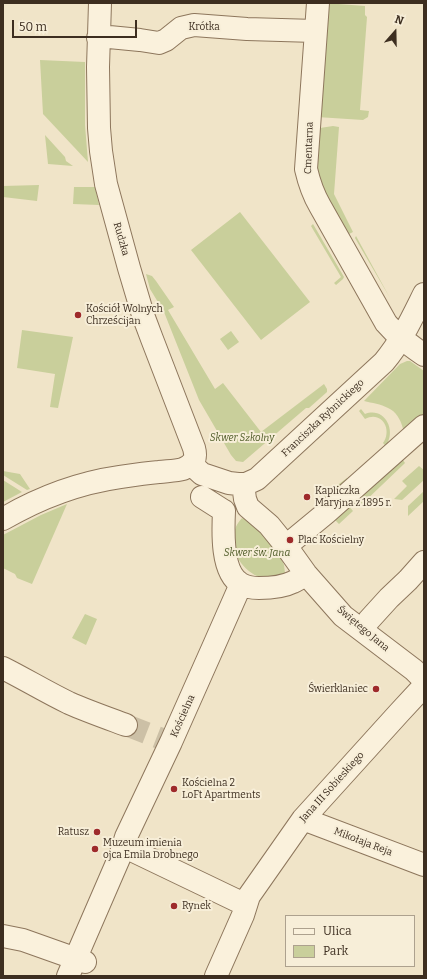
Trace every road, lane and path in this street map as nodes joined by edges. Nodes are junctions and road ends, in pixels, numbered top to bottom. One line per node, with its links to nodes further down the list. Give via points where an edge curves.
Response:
1 (100, 3): 4 (street, Rudzka)
2 (318, 3): 3 (street, Cmentarna)
3 (315, 31): 4 (street, Krótka, via 194,25 181,28 159,43); 6 (street, Cmentarna, via 306,169 309,180 320,206 386,323)
4 (98, 38): 9 (street, Rudzka, via 99,128 106,184 143,315 194,448 196,455)
5 (424, 294): 6 (street, Franciszka Rybnickiego)
6 (401, 338): 7 (street, Cmentarna); 10 (street, Franciszka Rybnickiego, via 384,362 257,479)
7 (424, 355)
8 (424, 426): 15 (street)
9 (191, 464): 10 (street, via 202,474 229,483); 14 (street, via 180,470 118,477 73,488 35,502)
10 (243, 484): 12 (street)
11 (202, 497): 13 (street)
12 (248, 507): 13 (street); 15 (street, via 269,525)
13 (224, 512): 18 (street, via 223,537 227,563 233,576)
14 (3, 519)
15 (286, 546): 17 (street)
16 (424, 562): 19 (street, via 368,620)
17 (306, 574): 18 (street, via 292,583 273,588); 19 (street, Świętego Jana, via 344,616)
18 (241, 584): 25 (street, Kościelna, via 216,643 166,740 126,837)
19 (362, 630): 21 (street, Świętego Jana)
20 (3, 668): 23 (street, via 49,693)
21 (424, 680)
22 (424, 686): 24 (street, Jana III Sobieskiego)
23 (126, 725)
24 (303, 819): 26 (street, Mikołaja Reja); 27 (street, Jana III Sobieskiego)
25 (127, 853): 27 (street); 29 (street)
26 (424, 865)
27 (244, 903): 30 (street, via 242,915)
28 (3, 936): 29 (street, via 23,940)
29 (76, 966)
30 (216, 976)

